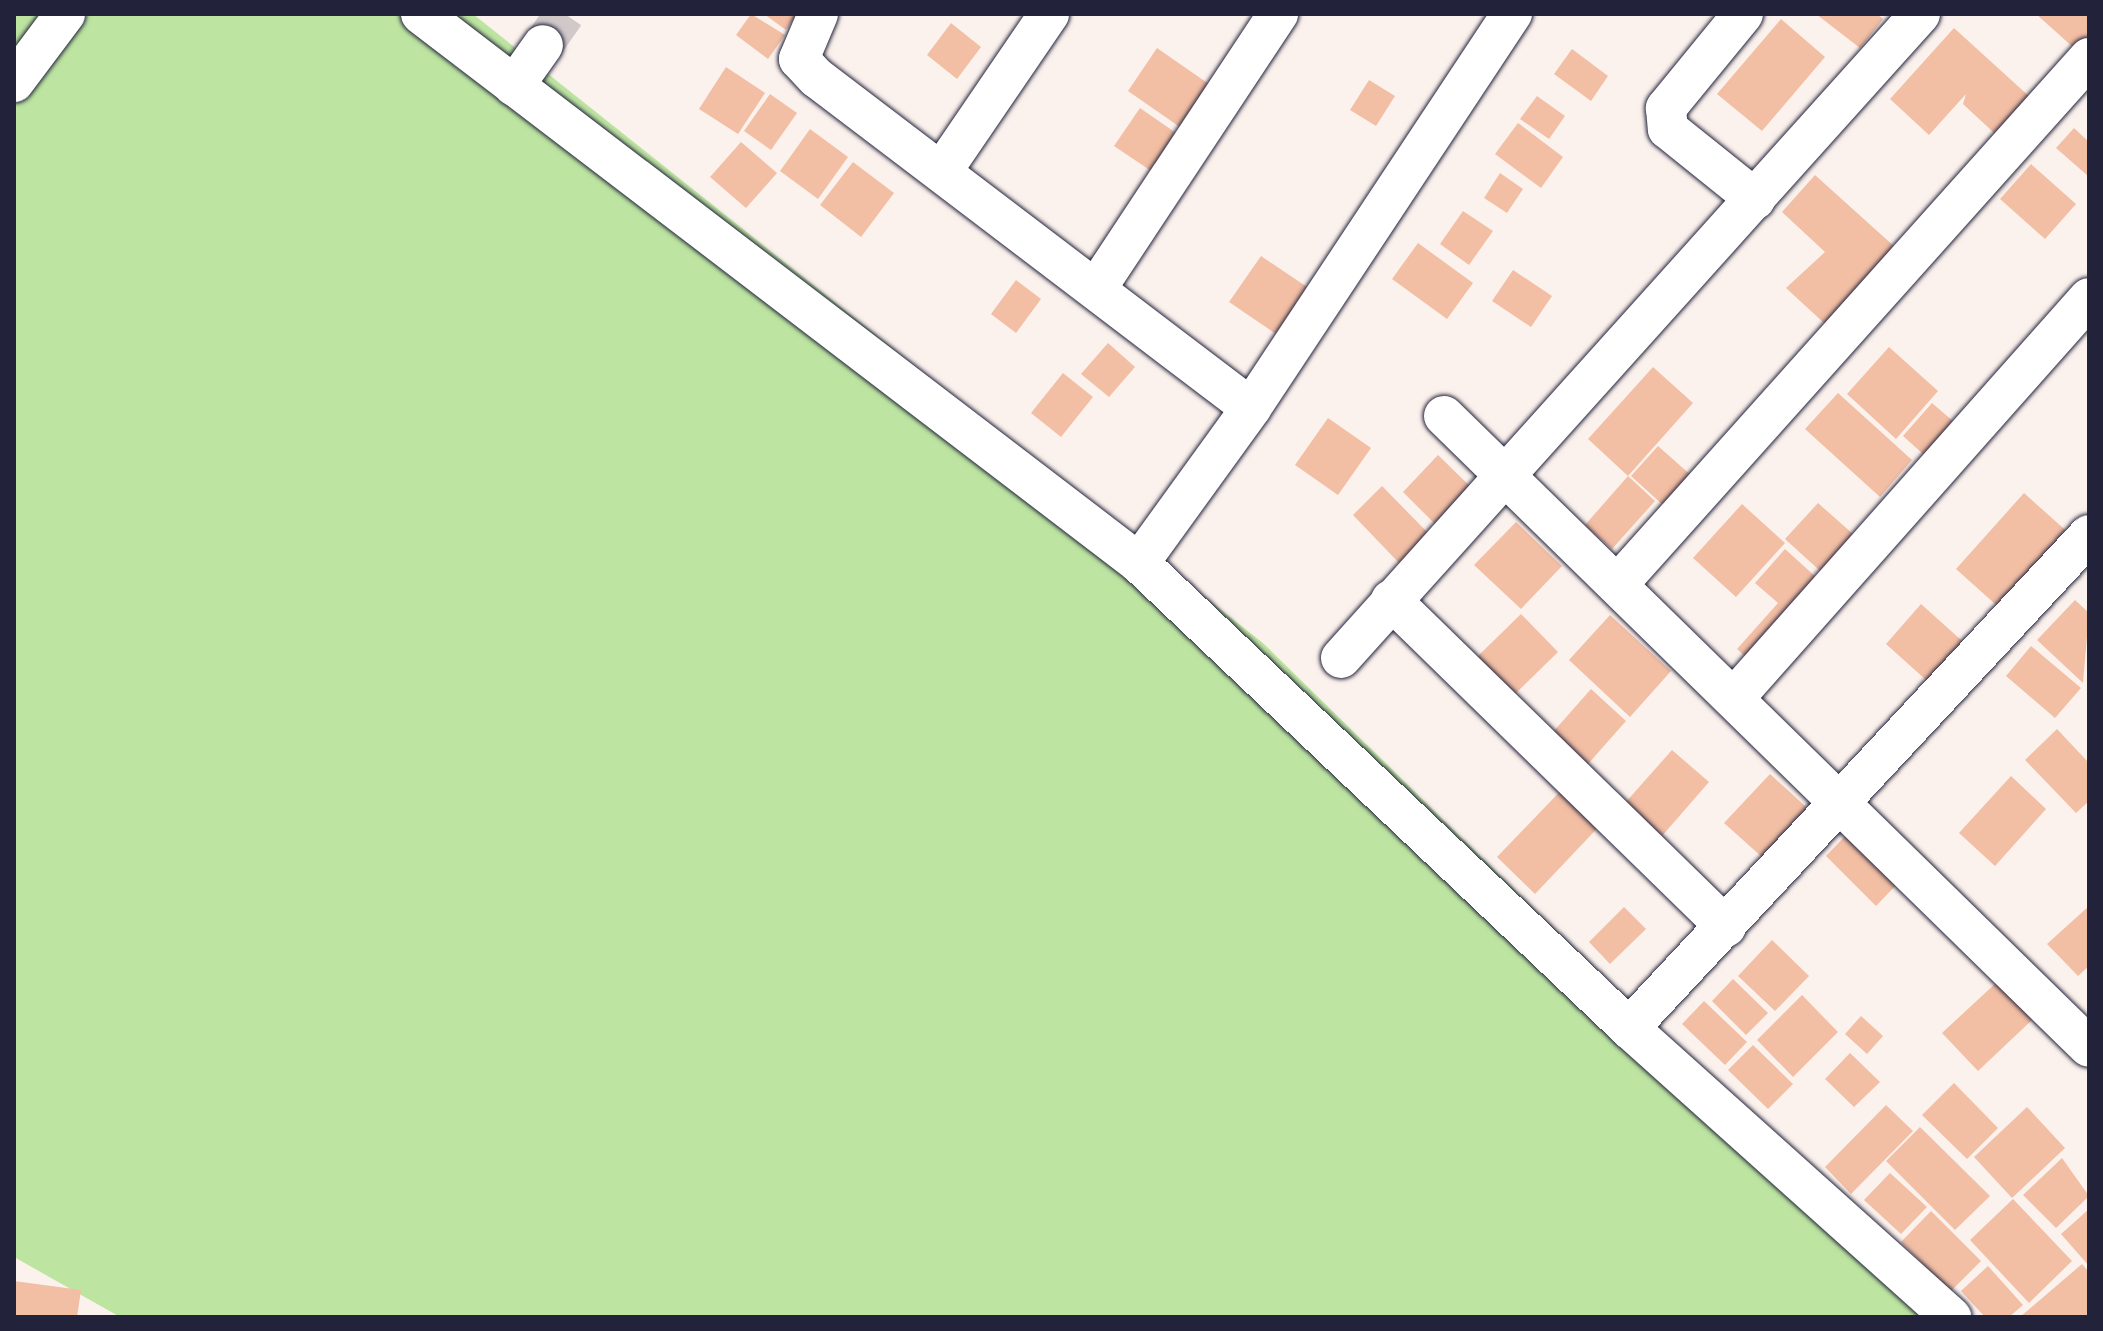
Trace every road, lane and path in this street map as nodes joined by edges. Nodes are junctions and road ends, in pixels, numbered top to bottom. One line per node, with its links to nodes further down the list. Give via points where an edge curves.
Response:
1 (65, 14): 11 (street)
2 (818, 14): 13 (street, via 799,59)
3 (1049, 14): 13 (street)
4 (1278, 14): 15 (street)
5 (1512, 14): 17 (street)
6 (1743, 14): 14 (street, via 1666,108 1668,129)
7 (1920, 14): 14 (street)
8 (442, 21): 12 (street)
9 (543, 45): 12 (street)
10 (2089, 58): 22 (street)
11 (14, 82)
12 (514, 86): 21 (street)
13 (942, 171): 15 (street)
14 (1755, 199): 19 (street)
15 (1096, 289): 17 (street)
16 (2089, 298): 25 (street)
17 (1251, 408): 21 (street)
18 (1444, 416): 19 (street)
19 (1504, 473): 22 (street); 23 (street)
20 (2089, 535): 26 (street)
21 (1139, 563): 28 (street)
22 (1618, 584): 25 (street)
23 (1391, 600): 24 (street); 27 (street)
24 (1341, 658)
25 (1735, 697): 26 (street)
26 (1845, 804): 27 (street); 29 (street)
27 (1726, 927): 28 (street)
28 (1629, 1028): 30 (street)
29 (2089, 1047)
30 (1951, 1317)

